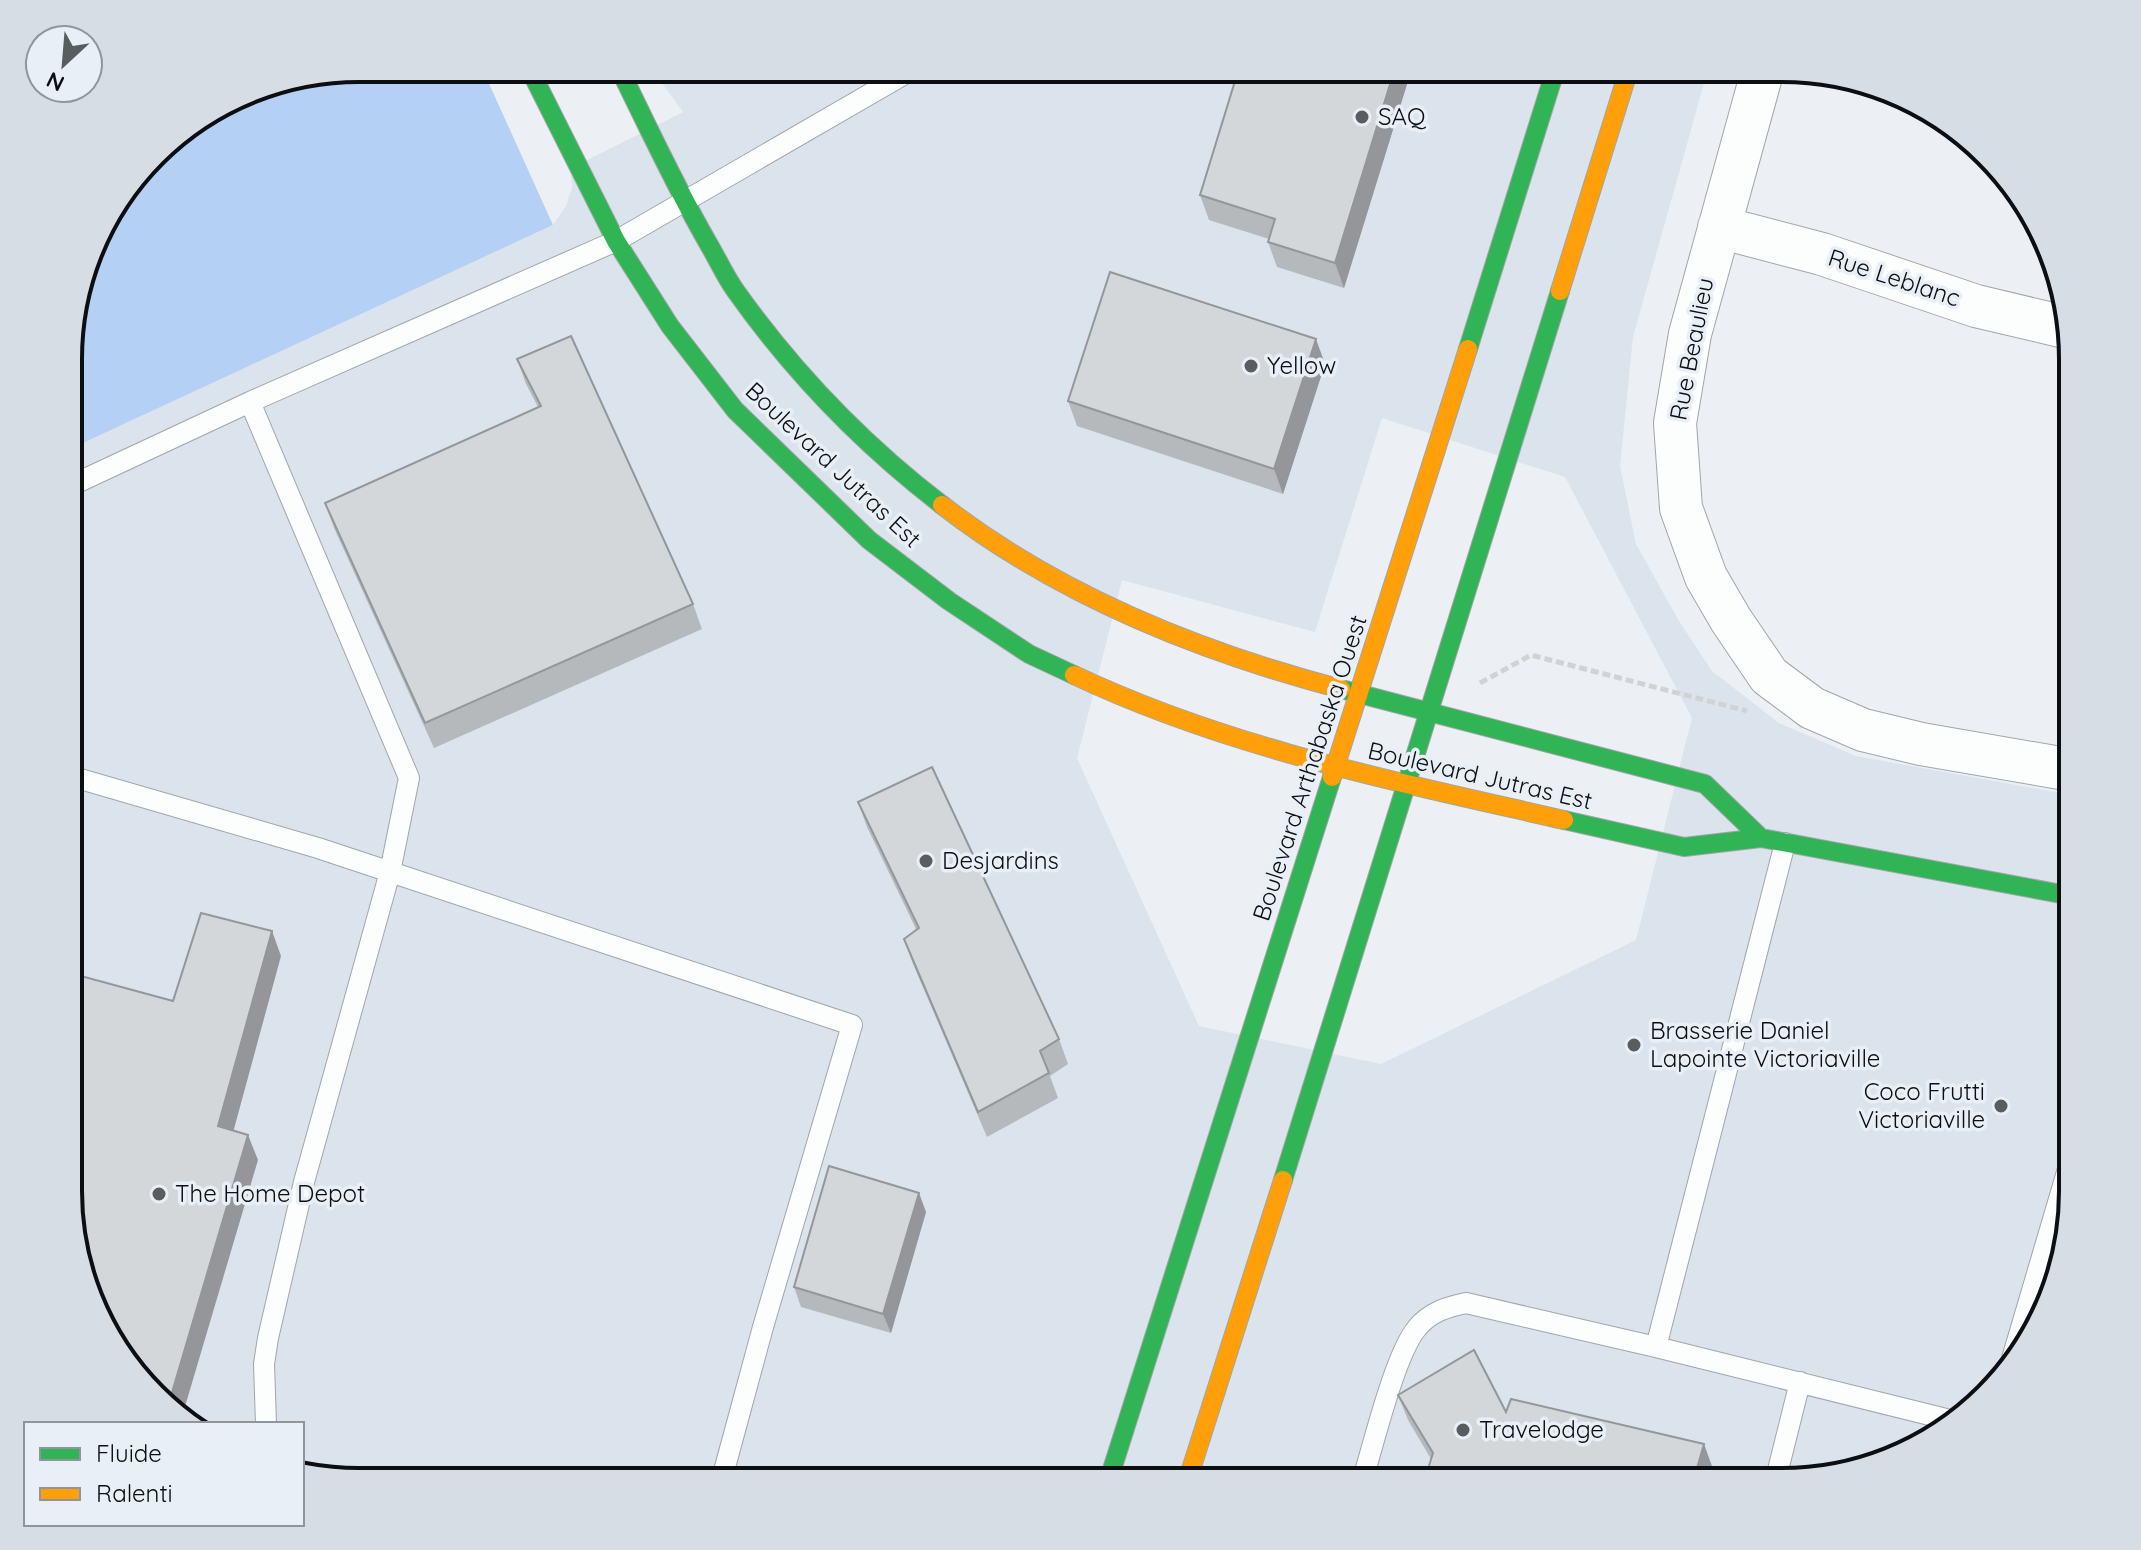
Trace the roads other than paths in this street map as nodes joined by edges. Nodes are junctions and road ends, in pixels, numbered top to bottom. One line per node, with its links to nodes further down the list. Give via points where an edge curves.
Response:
1 (536, 82): 9 (main road, Boulevard Jutras Est)
2 (626, 82): 7 (main road, Boulevard Jutras Est)
3 (890, 82): 7 (lane)
4 (1551, 83): 13 (main road, Boulevard Arthabaska Ouest)
5 (1625, 83): 14 (main road)
6 (1759, 83): 8 (street, Rue Beaulieu)
7 (684, 201): 9 (lane); 13 (main road, Boulevard Jutras Est, via 734,289 798,369 894,468 981,535 1064,585 1141,620 1279,673)
8 (1719, 227): 10 (street, Rue Leblanc, via 1822,254 1976,306); 16 (street, Rue Beaulieu, via 1690,334 1675,423 1681,508 1706,577 1731,620 1769,676 1812,708 1863,730)
9 (616, 241): 11 (lane); 15 (main road, Boulevard Jutras Est, via 670,326 735,410 869,540 949,601 1029,654 1114,694)
10 (2056, 325)
11 (250, 402): 12 (lane); 21 (lane, via 409,778)
12 (82, 480)
13 (1357, 694): 14 (main road, Boulevard Jutras Est); 15 (main road, Boulevard Arthabaska Ouest)
14 (1428, 712): 18 (main road); 19 (main road, Boulevard Jutras Est, via 1705,784)
15 (1335, 767): 18 (main road, Boulevard Jutras Est); 30 (main road, Boulevard Arthabaska Ouest)
16 (2058, 767)
17 (82, 780): 21 (lane)
18 (1409, 784): 19 (main road, Boulevard Jutras Est, via 1684,847); 31 (main road)
19 (1761, 838): 20 (main road, Boulevard Jutras Est)
20 (1785, 843): 22 (main road, Boulevard Jutras Est); 25 (lane)
21 (390, 872): 28 (lane, via 304,1182 268,1338); 29 (lane, via 852,1025)
22 (2058, 893)
23 (2058, 1202): 24 (lane)
24 (2020, 1333)
25 (1656, 1347): 26 (lane); 32 (lane, via 1466,1303 1439,1309 1416,1328 1401,1357)
26 (1800, 1382): 27 (lane); 33 (lane)
27 (1940, 1418)
28 (266, 1422)
29 (725, 1467)
30 (1113, 1468)
31 (1192, 1468)
32 (1366, 1468)
33 (1779, 1468)

